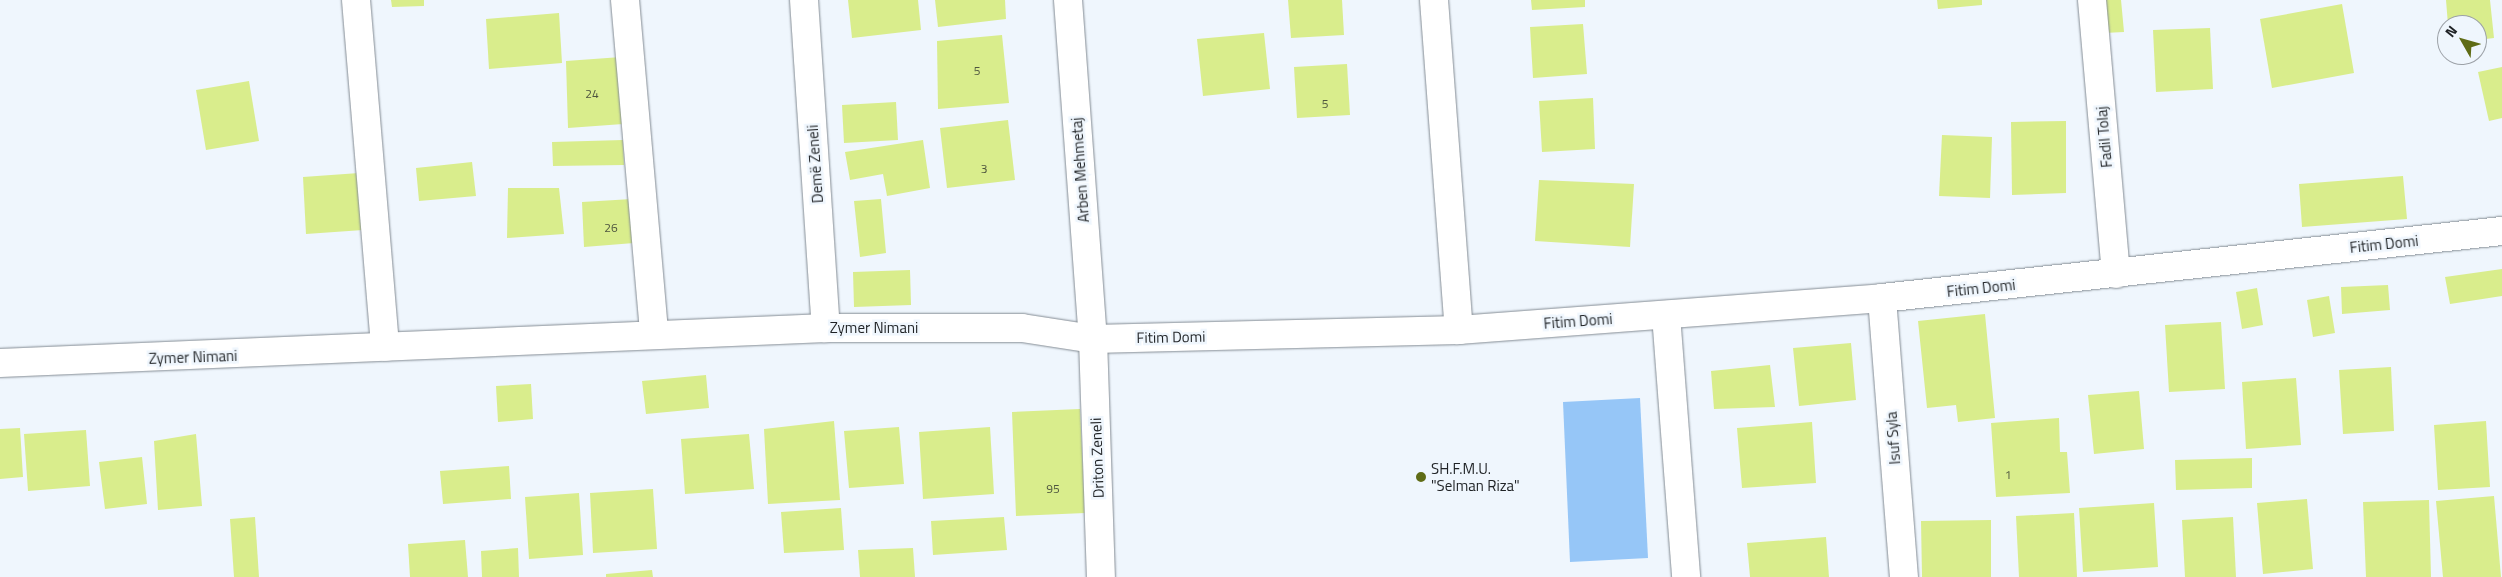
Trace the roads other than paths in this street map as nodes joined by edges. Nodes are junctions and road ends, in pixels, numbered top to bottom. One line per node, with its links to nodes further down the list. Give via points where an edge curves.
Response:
1 (356, 0): 15 (street)
2 (625, 0): 13 (street)
3 (804, 0): 11 (street, Demë Zeneli)
4 (1068, 0): 14 (street, Arben Mehmetaj)
5 (1434, 0): 12 (street)
6 (2092, 0): 8 (street, Fadil Tolaj)
7 (2502, 231): 8 (street, Fitim Domi)
8 (2116, 274): 9 (street, Fitim Domi)
9 (1882, 298): 10 (street, Fitim Domi); 19 (street, Isuf Syla)
10 (1666, 315): 12 (street, Fitim Domi); 18 (street)
11 (826, 328): 13 (street, Zymer Nimani); 14 (street, Zymer Nimani, via 1022,328)
12 (1459, 330): 14 (street, Fitim Domi)
13 (654, 334): 15 (street, Zymer Nimani)
14 (1093, 339): 17 (street, Driton Zeneli)
15 (386, 347): 16 (street, Zymer Nimani)
16 (0, 363)
17 (1101, 577)
18 (1686, 577)
19 (1904, 577)

